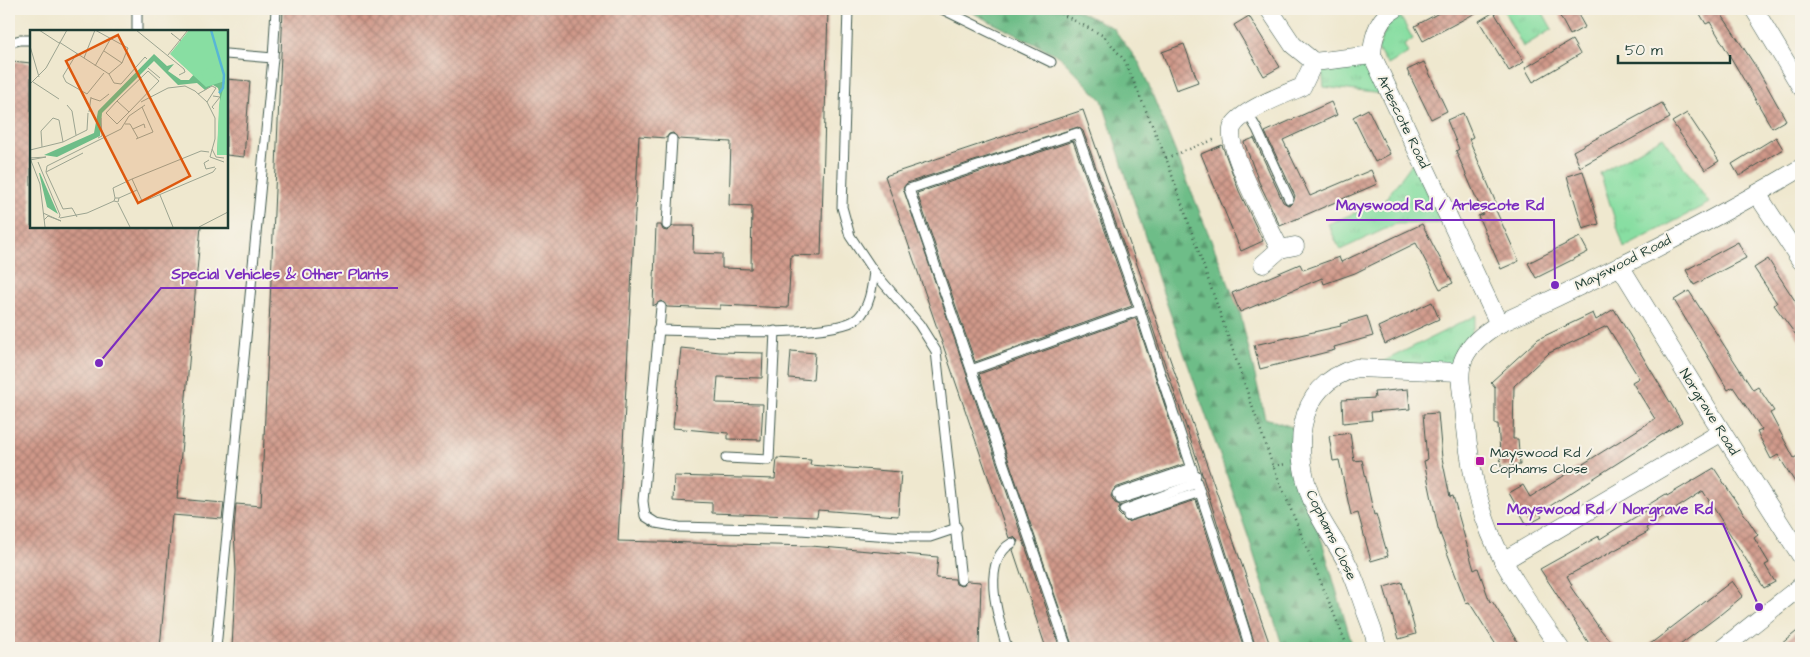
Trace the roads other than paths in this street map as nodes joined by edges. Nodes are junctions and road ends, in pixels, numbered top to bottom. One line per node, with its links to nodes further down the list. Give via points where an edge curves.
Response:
1 (137, 9): 8 (lane)
2 (276, 9): 13 (lane)
3 (848, 9): 26 (lane, via 842,207 850,236)
4 (942, 9): 14 (lane)
5 (1269, 9): 15 (street, via 1293,44)
6 (1396, 9): 12 (street, via 1385,14 1373,38)
7 (1754, 9): 16 (street)
8 (136, 30)
9 (30, 40): 10 (lane)
10 (9, 43)
11 (228, 54): 13 (lane)
12 (1372, 55): 15 (street); 29 (street, Arlescote Road)
13 (273, 58): 45 (lane)
14 (1051, 62)
15 (1314, 62): 17 (street, via 1302,87 1272,99)
16 (1801, 87)
17 (1248, 114): 21 (lane); 24 (street, via 1233,124 1230,133 1242,171 1287,248)
18 (672, 139): 22 (lane)
19 (1801, 168): 20 (street, Mayswood Road)
20 (1757, 194): 23 (street); 25 (street, Mayswood Road)
21 (1289, 199)
22 (667, 225)
23 (1801, 261)
24 (1262, 264)
25 (1620, 266): 29 (street, Mayswood Road); 34 (street, Norgrave Road)
26 (874, 272): 31 (lane, via 870,298 858,318 831,327 794,333); 39 (lane, via 919,324 936,351 951,500)
27 (661, 307): 30 (lane)
28 (1140, 310): 32 (lane); 32 (lane, via 1078,134 909,189); 36 (lane)
29 (1498, 324): 33 (street, Mayswood Road, via 1483,334 1470,349)
30 (658, 330): 31 (lane); 39 (lane, via 645,516 656,523 679,527 906,537 930,537)
31 (775, 331): 35 (lane, via 769,460)
32 (971, 370): 47 (lane)
33 (1460, 372): 42 (street, via 1471,462 1488,525); 49 (street, Cophams Close, via 1356,368 1344,372 1319,391 1306,413 1300,436 1307,486 1314,506 1348,564)
34 (1722, 432): 41 (street, Norgrave Road); 42 (street)
35 (726, 458)
36 (1196, 479): 37 (lane); 38 (lane); 48 (lane)
37 (1119, 497)
38 (1126, 513)
39 (957, 528): 43 (lane)
40 (1012, 543): 46 (lane, via 996,560 994,604)
41 (1801, 556)
42 (1503, 561): 50 (street)
43 (962, 580)
44 (1801, 586): 51 (street)
45 (216, 648)
46 (1007, 648)
47 (1067, 648)
48 (1250, 648)
49 (1377, 648)
50 (1560, 648)
51 (1723, 648)

